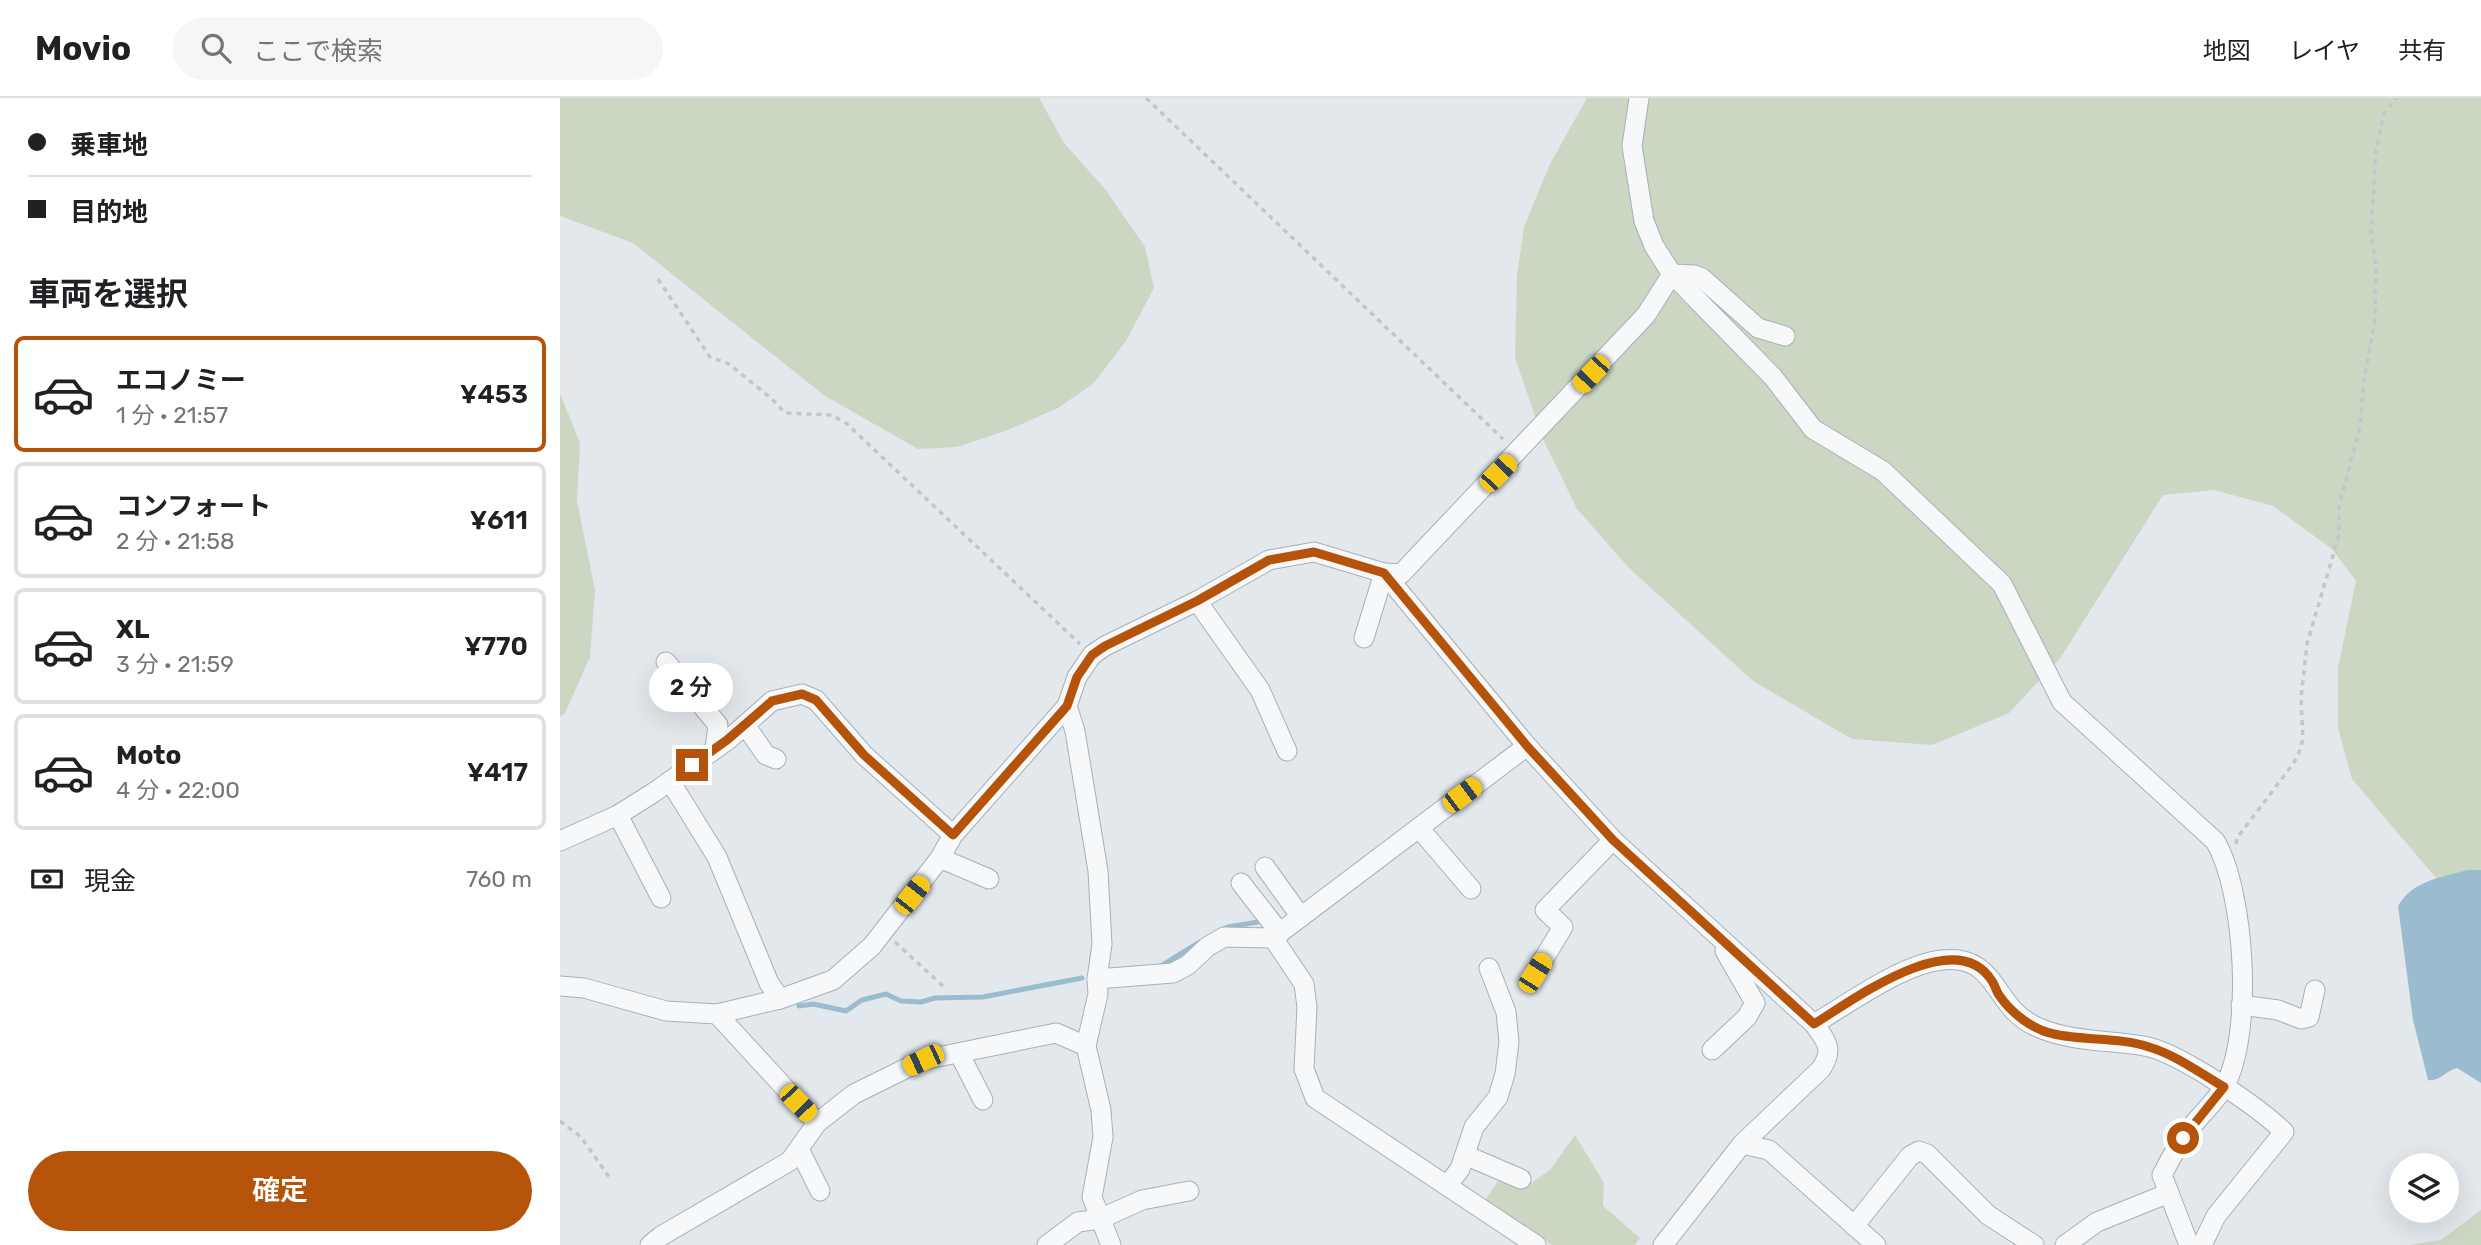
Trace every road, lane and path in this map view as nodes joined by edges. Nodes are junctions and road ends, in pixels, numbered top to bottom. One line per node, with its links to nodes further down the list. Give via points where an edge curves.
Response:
1 (1146, 98): 7 (path)
2 (1639, 98): 4 (street, via 1632,146 1644,221)
3 (2397, 98): 27 (path, via 2384,113 2376,151 2371,233 2376,265 2375,320 2360,432 2339,506 2339,535 2306,644 2303,739 2290,768 2237,838)
4 (1672, 274): 6 (street, via 1702,278 1746,320); 7 (street, via 1646,315); 27 (street, via 1773,377 1813,429 1883,471 2002,584 2062,702 2215,841)
5 (657, 279): 11 (path, via 710,356 729,364 785,413 832,415 846,423)
6 (1785, 336)
7 (1517, 453): 8 (street, via 1401,574)
8 (1384, 573): 9 (street, via 1314,552 1295,554 1269,560); 10 (street); 15 (street)
9 (1197, 601): 11 (street); 17 (street, via 1259,690)
10 (1364, 638)
11 (1092, 655): 13 (street, via 1077,677)
12 (666, 662): 16 (street, via 718,725)
13 (1067, 706): 22 (street); 38 (street, via 1098,871 1102,944)
14 (745, 725): 16 (street); 18 (street, via 766,755); 22 (street, via 772,701 802,694 816,700 864,755)
15 (1527, 746): 21 (street); 23 (street)
16 (715, 749): 19 (street)
17 (1287, 751)
18 (776, 759)
19 (670, 781): 20 (street); 42 (street, via 717,856 769,984)
20 (618, 815): 24 (street); 31 (street)
21 (1419, 828): 30 (street); 32 (street)
22 (953, 835): 25 (street)
23 (1613, 840): 35 (street); 37 (street, via 1545,910 1563,926)
24 (560, 841)
25 (940, 858): 28 (street); 33 (street)
26 (1265, 867): 32 (street)
27 (2228, 872): 43 (street, via 2243,960)
28 (989, 878)
29 (1241, 883): 34 (street)
30 (1471, 889)
31 (661, 898)
32 (1301, 916): 34 (street)
33 (883, 932): 40 (path); 42 (street, via 834,980)
34 (1277, 936): 38 (street, via 1224,937 1173,973); 58 (street, via 1304,984 1304,1069 1315,1098)
35 (1725, 940): 45 (street); 47 (street, via 1723,948 1755,1003 1747,1017)
36 (1489, 968): 55 (street, via 1506,1012 1510,1042 1497,1097 1474,1127)
37 (1535, 973)
38 (1097, 979): 46 (street, via 1098,995)
39 (560, 986): 44 (street, via 666,1010)
40 (944, 988)
41 (2315, 990): 43 (street, via 2309,1017 2301,1019 2278,1010)
42 (780, 999): 44 (street)
43 (2241, 1005): 49 (street, via 2236,1054)
44 (717, 1014): 52 (street)
45 (1814, 1024): 49 (street, via 1912,968 1941,960 1970,961 1991,979 2012,1011 2032,1025 2053,1034 2148,1046); 53 (street, via 1827,1042 1828,1058)
46 (1086, 1046): 48 (street, via 1056,1033); 62 (street, via 1101,1110 1103,1137 1092,1197)
47 (1712, 1050)
48 (959, 1053): 50 (street); 52 (street, via 923,1060 853,1094)
49 (2224, 1087): 61 (street, via 2175,1150 2162,1175); 73 (street, via 2284,1132 2216,1216)
50 (983, 1100)
51 (560, 1121): 56 (path, via 581,1137)
52 (817, 1123): 54 (street)
53 (1742, 1144): 63 (street, via 1769,1150); 64 (street)
54 (799, 1149): 59 (street); 65 (street, via 790,1161)
55 (1465, 1155): 57 (street); 58 (street)
56 (609, 1177)
57 (1521, 1179)
58 (1447, 1186): 68 (street)
59 (820, 1191)
60 (1189, 1191): 62 (street, via 1142,1200)
61 (2169, 1193): 71 (street, via 2097,1222); 72 (street)
62 (1100, 1219): 66 (street, via 1078,1222); 67 (street)
63 (1854, 1226): 69 (street); 70 (street, via 1910,1156 1919,1151 1988,1215)
64 (1668, 1243)
65 (650, 1245)
66 (1047, 1245)
67 (1111, 1245)
68 (1536, 1245)
69 (1876, 1245)
70 (2034, 1245)
71 (2065, 1245)
72 (2189, 1245)
73 (2202, 1245)

